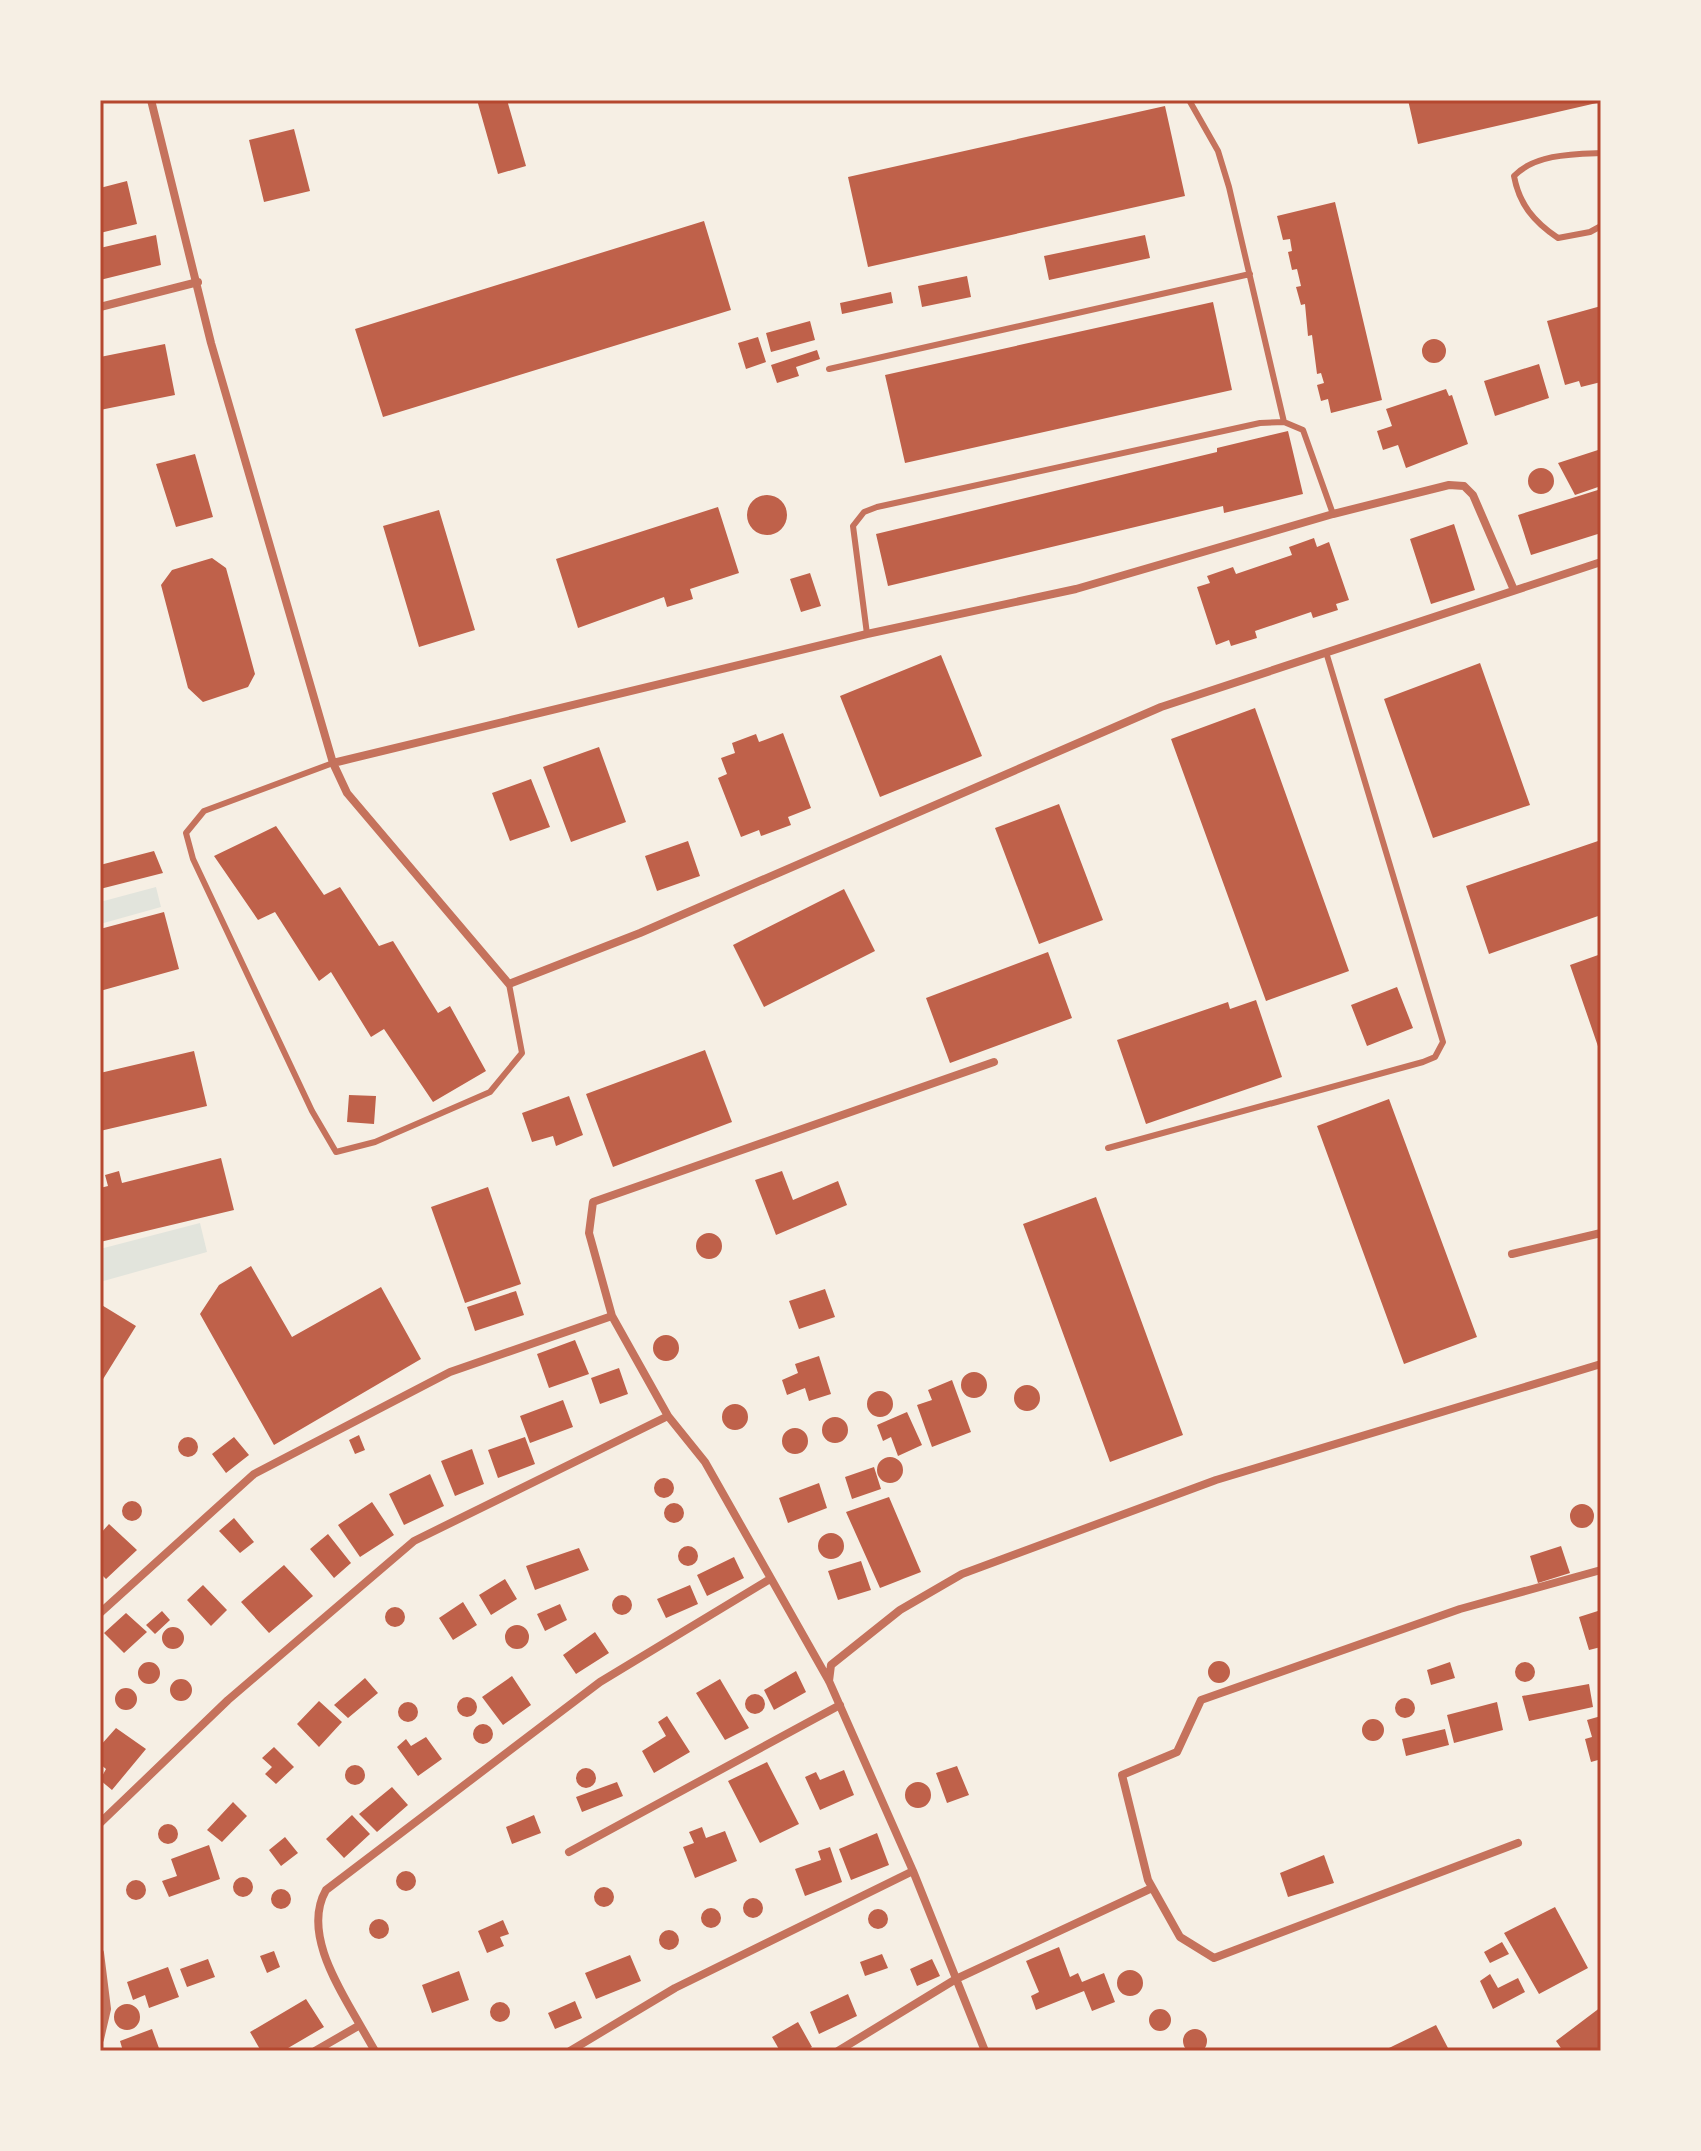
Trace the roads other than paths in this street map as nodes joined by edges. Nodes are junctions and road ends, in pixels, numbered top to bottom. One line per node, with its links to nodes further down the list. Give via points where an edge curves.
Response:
1 (151, 100): 6 (street)
2 (1189, 100): 5 (lane, via 1218,151)
3 (1601, 153): 4 (lane, via 1564,154 1514,176 1517,193 1537,224 1558,238)
4 (1601, 226)
5 (1250, 274): 8 (lane); 9 (lane)
6 (198, 282): 7 (street); 15 (street)
7 (100, 307)
8 (829, 369)
9 (1284, 422): 10 (lane, via 1303,430); 13 (lane, via 1245,426 864,512 853,526)
10 (1333, 514): 12 (street, via 1449,485 1464,486 1473,495); 13 (street, via 1076,589)
11 (1601, 562): 12 (street)
12 (1514, 590): 14 (street)
13 (867, 634): 15 (street)
14 (1326, 652): 16 (street, via 1162,707 640,933); 18 (lane, via 1443,1042 1435,1057 1423,1062)
15 (333, 763): 16 (street, via 347,793); 16 (lane, via 204,811 186,833 193,859 292,1070 336,1152 375,1142 490,1092 522,1053)
16 (509, 984)
17 (994, 1062): 21 (street, via 593,1202 589,1233)
18 (1108, 1148)
19 (1601, 1233): 20 (street)
20 (1512, 1254)
21 (612, 1316): 23 (street); 26 (street, via 450,1372 254,1474)
22 (1601, 1364): 27 (street, via 1216,1480 962,1574 900,1610 842,1656 831,1665)
23 (668, 1416): 25 (street, via 705,1462); 29 (street, via 414,1541 228,1700)
24 (1601, 1570): 33 (street, via 1460,1609 1201,1700 1177,1752 1122,1775)
25 (770, 1579): 27 (street); 36 (street, via 600,1682 326,1890 318,1905 322,1942 329,1969)
26 (100, 1613)
27 (829, 1681): 28 (street)
28 (840, 1705): 31 (street); 32 (street)
29 (100, 1823)
30 (1518, 1843): 33 (street, via 1214,1958 1180,1937)
31 (569, 1852)
32 (913, 1871): 35 (street); 40 (street, via 675,1988)
33 (1152, 1888): 35 (street)
34 (100, 1953): 37 (street, via 107,2009)
35 (956, 1979): 41 (street); 42 (street)
36 (360, 2025): 38 (street); 39 (street)
37 (100, 2039)
38 (315, 2051)
39 (375, 2051)
40 (570, 2051)
41 (838, 2051)
42 (985, 2051)

